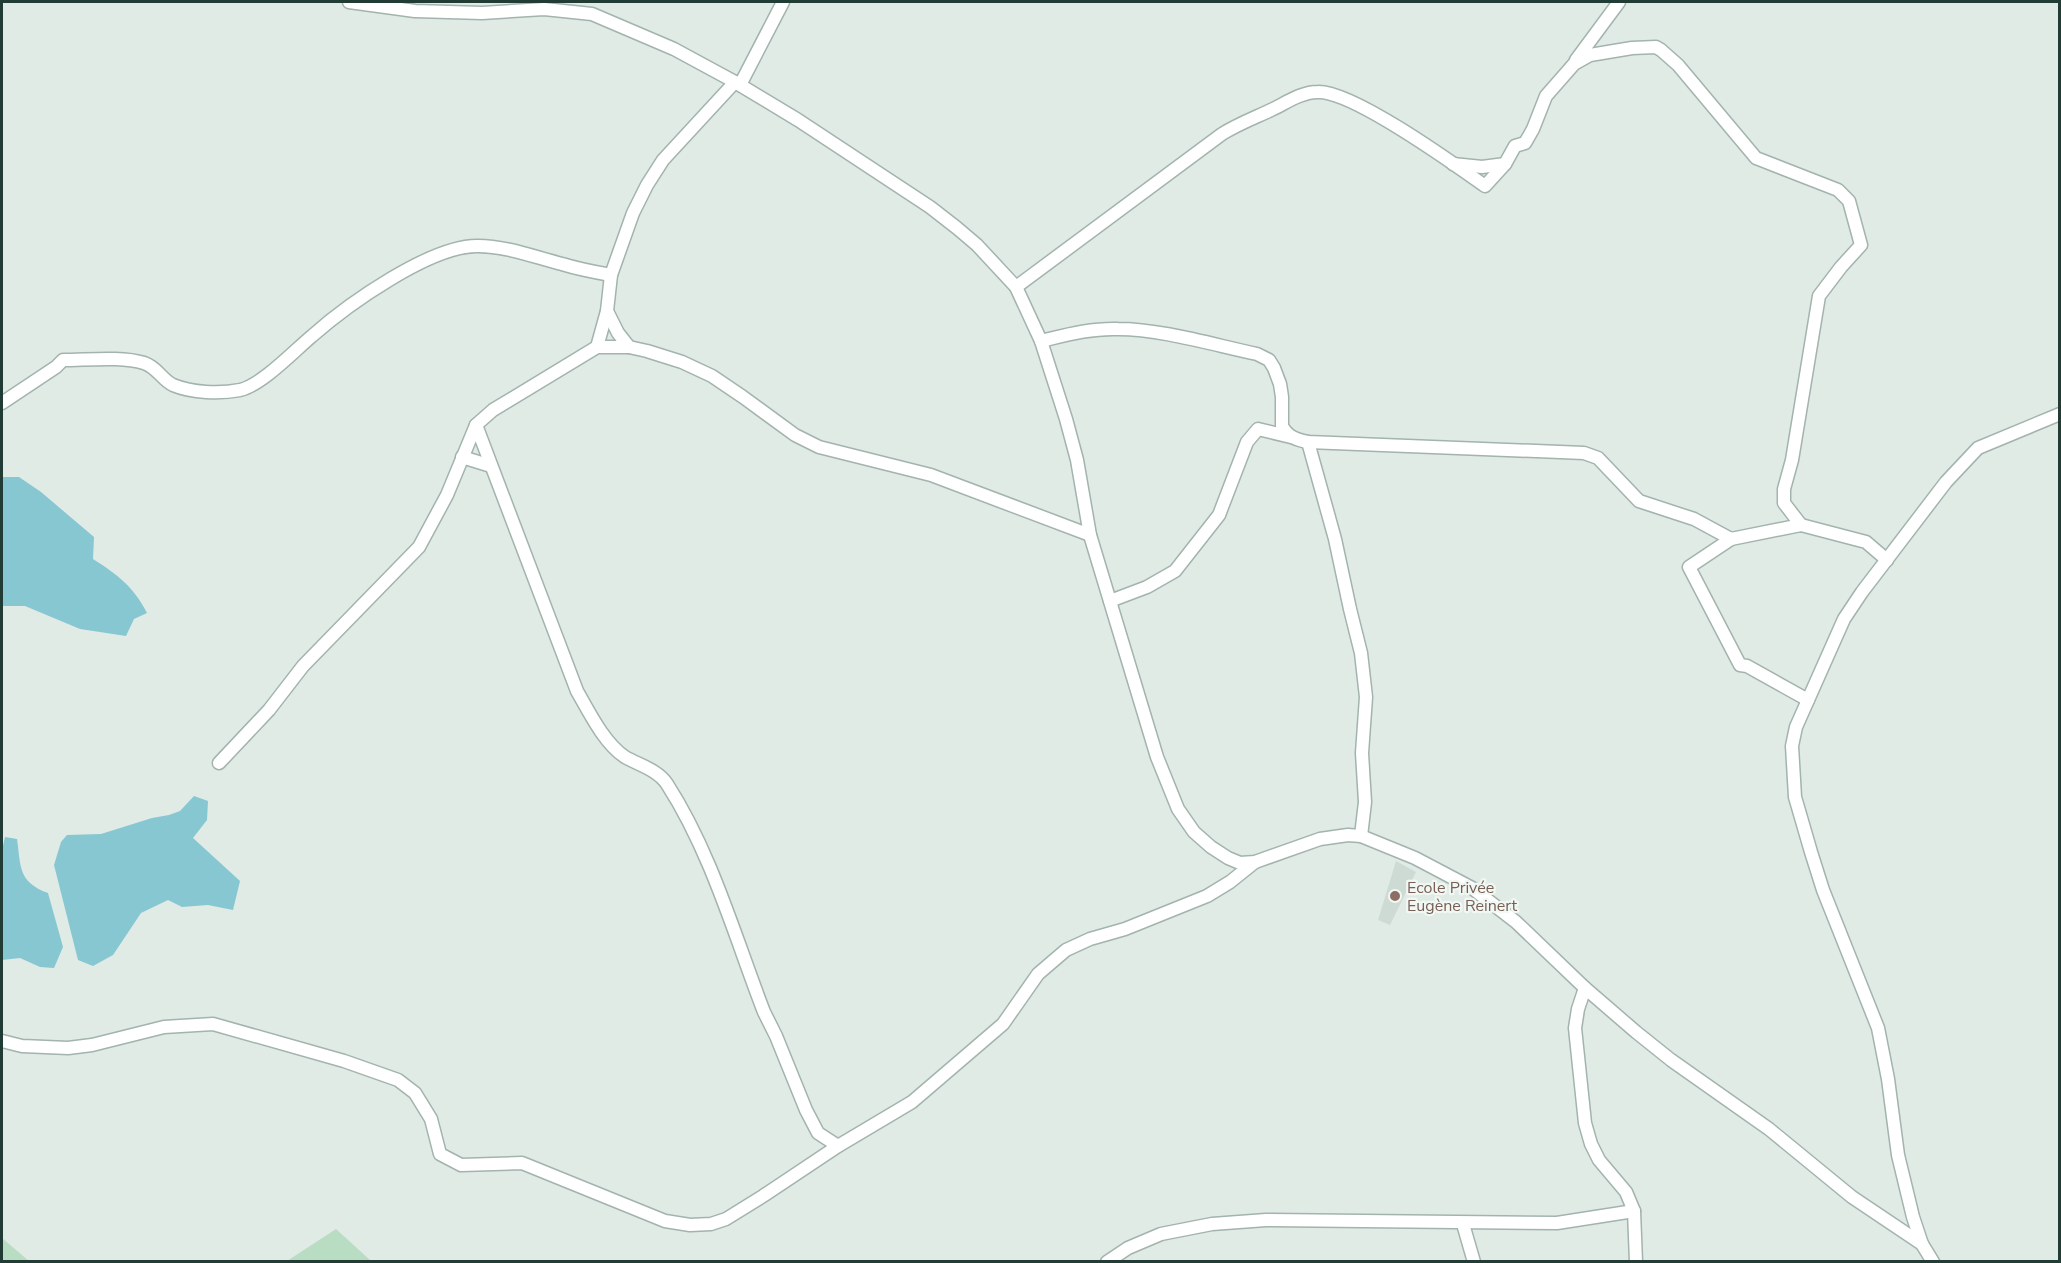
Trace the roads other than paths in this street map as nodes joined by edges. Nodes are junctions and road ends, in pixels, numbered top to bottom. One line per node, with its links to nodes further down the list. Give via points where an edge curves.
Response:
1 (350, 2): 4 (street, via 415,11 482,13)
2 (783, 2): 6 (street)
3 (1619, 2): 5 (street)
4 (527, 5): 6 (street, via 592,15 674,49)
5 (1574, 64): 8 (street, via 1546,96 1525,143 1515,146); 22 (street, via 1590,55 1656,47 1678,65 1756,158 1838,190 1849,201 1861,245 1819,296 1784,489 1784,503)
6 (737, 83): 9 (street, via 663,160 646,185); 10 (street, via 930,207 977,245)
7 (1454, 164): 8 (street); 8 (street, via 1485,186); 10 (street, via 1345,99 1319,92 1302,95 1222,134)
8 (1505, 164)
9 (610, 275): 11 (street); 15 (street, via 518,252 464,246 408,270 374,291 321,328 256,384 241,390 200,391 171,385 153,367 131,360 63,360)
10 (1016, 287): 12 (street)
11 (607, 311): 13 (street); 14 (street)
12 (1041, 341): 18 (street, via 1119,328 1257,354 1274,368 1282,397 1282,426); 23 (street, via 1072,440)
13 (597, 347): 14 (street); 17 (street)
14 (628, 347): 23 (street, via 682,362 712,376 795,435 819,447 931,475)
15 (2, 403)
16 (2060, 414): 25 (street, via 1978,448)
17 (476, 425): 20 (street); 21 (street)
18 (1291, 437): 19 (street); 26 (street, via 1258,429 1247,442 1220,515 1175,572)
19 (1308, 442): 24 (street, via 1584,453 1598,458 1639,501 1694,519); 29 (street, via 1362,653 1366,698)
20 (462, 457): 21 (street); 28 (street, via 419,547 303,666 269,710)
21 (490, 466): 33 (street, via 577,691 600,730 624,756 665,782 700,846 806,1110 818,1133)
22 (1801, 525): 24 (street); 25 (street, via 1866,542)
23 (1090, 535): 26 (street)
24 (1731, 538): 27 (street, via 1689,567 1740,665)
25 (1887, 560): 27 (street, via 1844,619)
26 (1110, 601): 30 (street, via 1156,757 1178,809 1194,832 1211,847 1240,863)
27 (1808, 700): 36 (street, via 1792,746 1795,797 1823,890 1878,1028 1898,1155)
28 (219, 763)
29 (1361, 836): 30 (street, via 1320,839); 31 (street, via 1472,888 1516,922)
30 (1255, 862): 33 (street, via 1207,896 1066,950 1038,974 1004,1024 965,1058 912,1102)
31 (1586, 988): 34 (street, via 1575,1028 1584,1123 1599,1160 1626,1192); 36 (street, via 1671,1060)
32 (2, 1041): 33 (street, via 68,1048 164,1027 213,1024 398,1080 415,1093 431,1119 440,1154 461,1165 522,1162 665,1221 690,1225 726,1219)
33 (837, 1146)
34 (1634, 1211): 35 (street, via 1557,1223); 39 (street)
35 (1463, 1224): 37 (street, via 1266,1220 1212,1224 1161,1234); 38 (street)
36 (1922, 1244): 40 (street)
37 (1107, 1262)
38 (1474, 1262)
39 (1636, 1262)
40 (1933, 1262)

